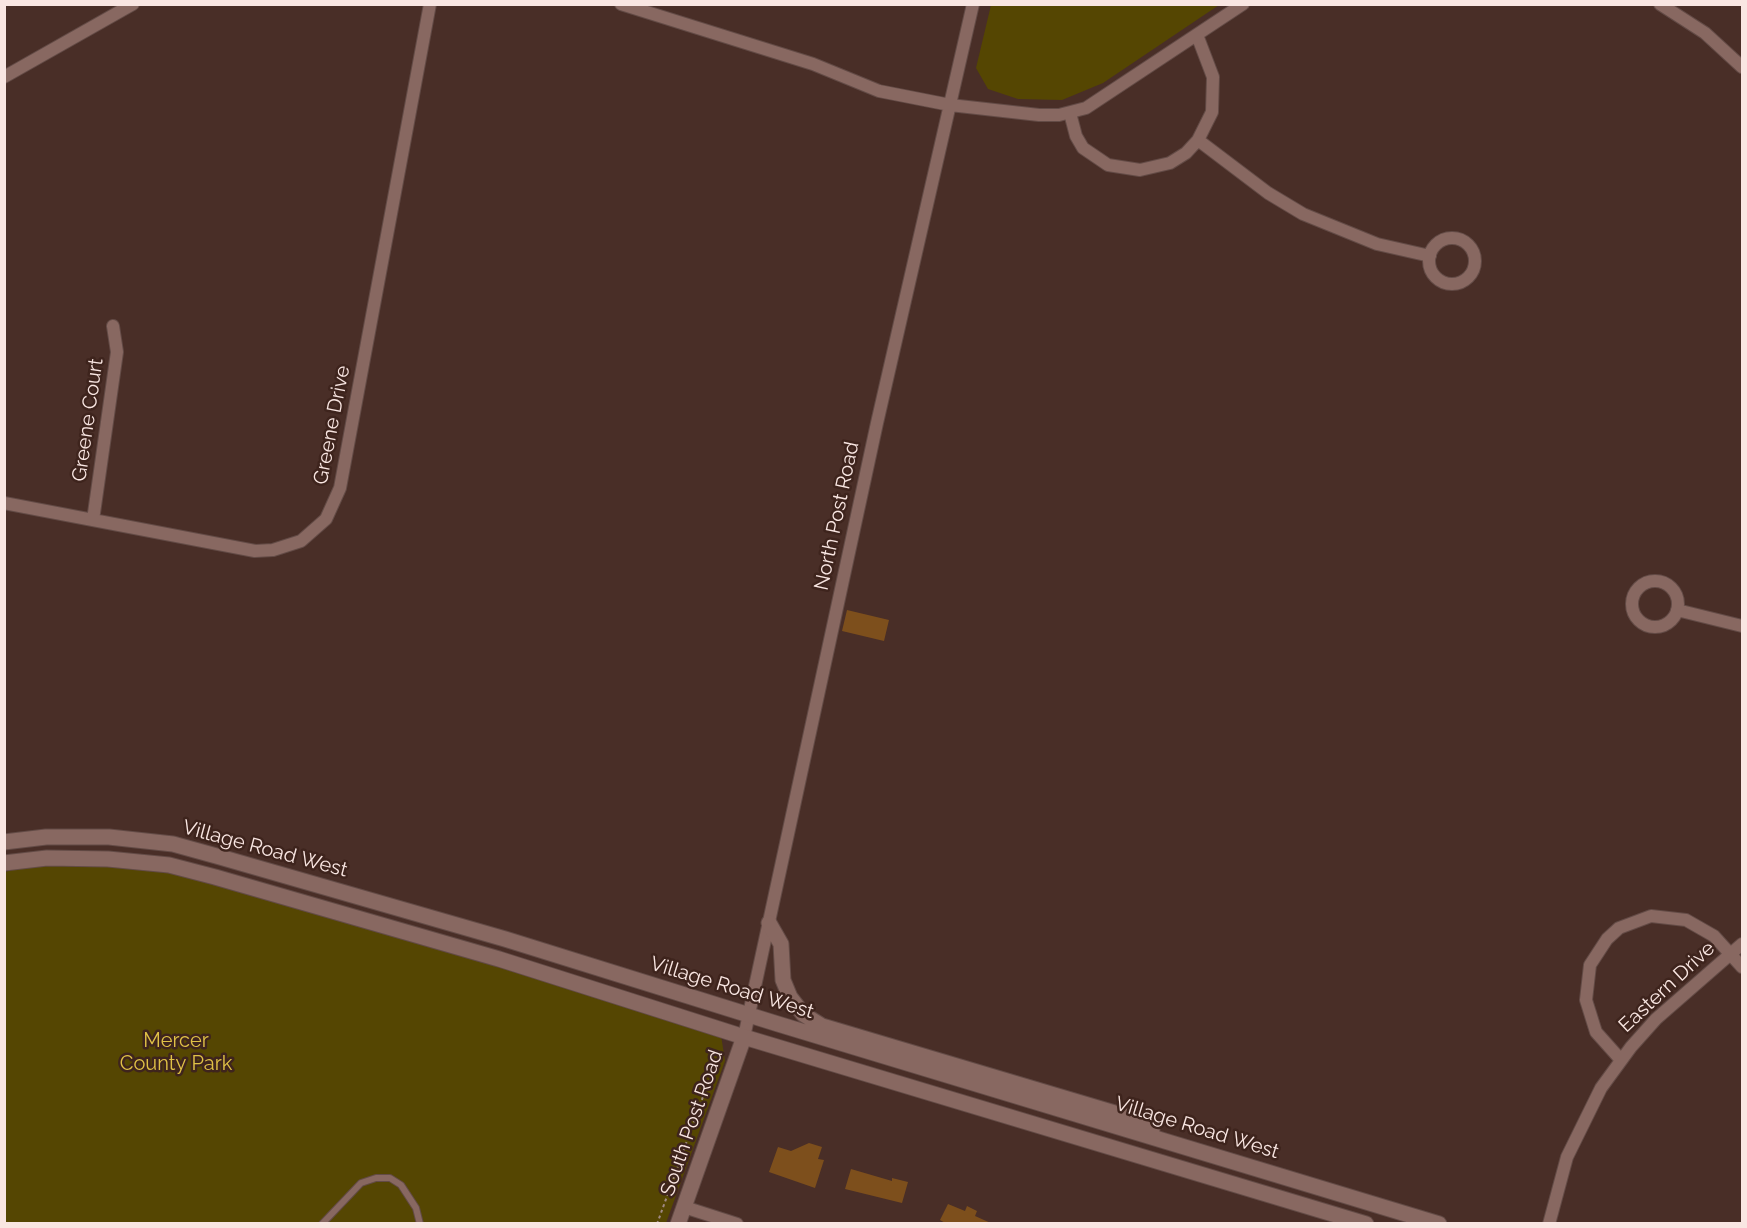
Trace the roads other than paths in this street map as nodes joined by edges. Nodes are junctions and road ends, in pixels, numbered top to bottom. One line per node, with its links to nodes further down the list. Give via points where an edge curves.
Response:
1 (133, 4): 10 (street)
2 (430, 4): 17 (street, Greene Drive, via 340,488 326,519 301,541 273,550)
3 (621, 4): 7 (street)
4 (973, 4): 11 (street, North Post Road)
5 (1243, 4): 8 (street)
6 (1660, 4): 9 (street, via 1705,33)
7 (660, 10): 11 (street, via 879,91)
8 (1197, 35): 12 (street, via 1096,102); 13 (street, via 1213,77 1215,94 1212,112)
9 (1743, 67)
10 (4, 77)
11 (950, 105): 12 (street, via 1040,115); 22 (street, North Post Road)
12 (1070, 113): 13 (street, via 1083,148 1108,165 1125,169 1170,163)
13 (1198, 140): 14 (street, via 1303,214 1377,244)
14 (1430, 256)
15 (113, 326): 17 (street, Greene Court, via 117,352)
16 (4, 503): 17 (street, Greene Drive)
17 (93, 520)
18 (1677, 610): 19 (street)
19 (1743, 626)
20 (4, 842): 26 (main road, Village Road West, via 109,837 173,844 505,939)
21 (4, 863): 27 (main road, Village Road West, via 98,858 169,865 499,959)
22 (769, 923): 26 (street, North Post Road); 29 (main road, via 781,944 783,980 790,997 803,1014 822,1026 1128,1117)
23 (1743, 944): 24 (street, Eastern Drive)
24 (1731, 954): 25 (street); 28 (street, Eastern Drive, via 1656,1019); 28 (street, via 1701,927 1668,916 1635,920 1607,939 1590,966 1586,1000 1596,1032)
25 (1743, 967)
26 (750, 1016): 27 (street, North Post Road); 29 (main road, Village Road West)
27 (744, 1037): 30 (main road, South Post Road); 35 (main road, Village Road West)
28 (1621, 1060): 37 (street, Eastern Drive, via 1582,1122 1567,1157)
29 (1175, 1144): 36 (main road, Village Road West)
30 (684, 1207): 33 (main road, South Post Road); 34 (street)
31 (322, 1224): 32 (lane, via 361,1182 375,1178 390,1178 401,1185 414,1202)
32 (420, 1224)
33 (678, 1224)
34 (737, 1224)
35 (1366, 1224)
36 (1439, 1224)
37 (1549, 1224)

